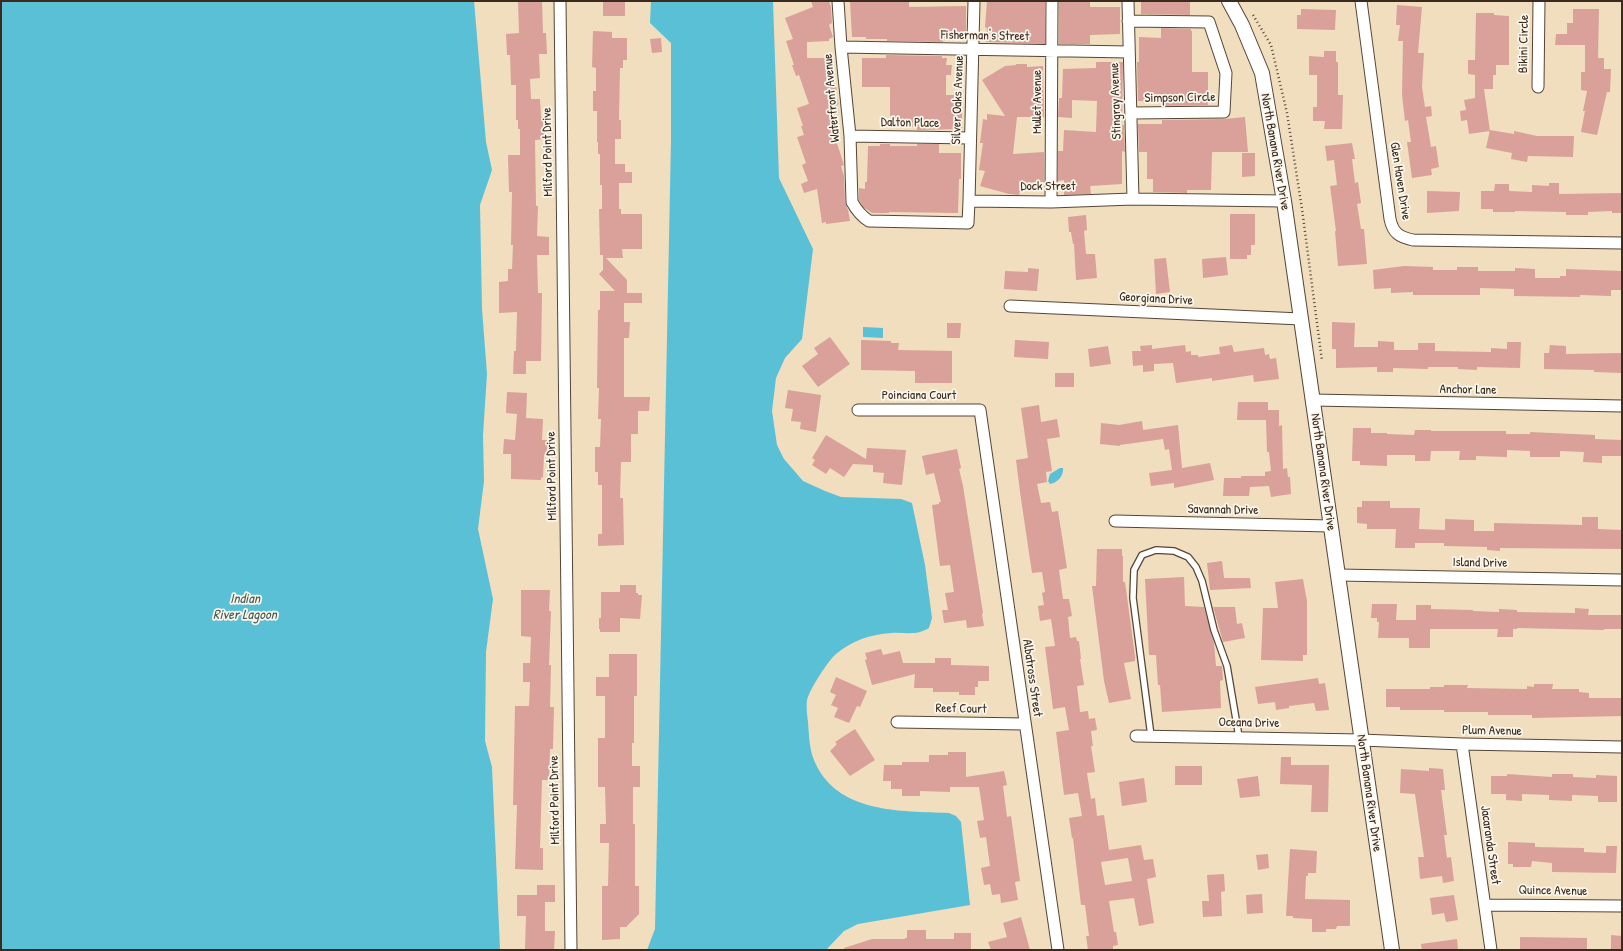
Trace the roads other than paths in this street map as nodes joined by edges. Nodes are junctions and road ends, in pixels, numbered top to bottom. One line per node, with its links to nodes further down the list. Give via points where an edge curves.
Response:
1 (560, 1): 43 (street, Milford Point Drive)
2 (838, 1): 10 (street, Waterfront Avenue)
3 (974, 1): 11 (street, Silver Oaks Avenue)
4 (1052, 1): 12 (street, Mullet Avenue)
5 (1128, 1): 9 (street, Stingray Avenue)
6 (1229, 1): 19 (street, North Banana River Drive, via 1262,72)
7 (1361, 1): 22 (street, Glen Haven Drive, via 1390,219 1396,234 1413,240)
8 (1539, 1): 14 (street, Bikini Circle)
9 (1128, 21): 13 (street, Stingray Avenue); 15 (street, Simpson Circle, via 1210,22 1226,73 1224,112)
10 (841, 47): 11 (street, Fisherman's Street); 16 (street, Waterfront Avenue)
11 (973, 49): 12 (street, Fisherman's Street); 17 (street, Silver Oaks Avenue)
12 (1052, 51): 13 (street, Fisherman's Street); 21 (street, Mullet Avenue)
13 (1129, 52): 15 (street, Stingray Avenue)
14 (1538, 86)
15 (1131, 113): 18 (street, Stingray Avenue)
16 (850, 136): 17 (street, Dalton Place); 20 (street, Waterfront Avenue, via 852,202 862,217 870,221 968,223)
17 (970, 138): 20 (street, Silver Oaks Avenue)
18 (1133, 199): 19 (street, Dock Street); 21 (street, Dock Street)
19 (1284, 200): 24 (street, North Banana River Drive)
20 (969, 201): 21 (street, Dock Street)
21 (1051, 202)
22 (1622, 243)
23 (1010, 306): 24 (street, Georgiana Drive)
24 (1301, 320): 25 (street, North Banana River Drive)
25 (1313, 400): 26 (street, Anchor Lane); 30 (street, North Banana River Drive)
26 (1622, 406)
27 (858, 410): 28 (street, Poinciana Court)
28 (980, 410): 34 (street, Albatross Street)
29 (1115, 521): 30 (street, Savannah Drive)
30 (1330, 526): 31 (street, North Banana River Drive)
31 (1338, 575): 32 (street, Island Drive); 38 (street, North Banana River Drive)
32 (1622, 580)
33 (897, 722): 34 (street, Reef Court)
34 (1025, 724): 44 (street, Albatross Street)
35 (1136, 736): 36 (street, Oceana Drive)
36 (1151, 736): 37 (street, Oceana Drive); 37 (lane, via 1134,598 1134,570 1142,556 1156,550 1174,551 1188,557 1196,567 1227,666)
37 (1239, 737): 38 (street, Oceana Drive)
38 (1361, 740): 39 (street, Plum Avenue); 45 (street, North Banana River Drive)
39 (1462, 744): 40 (street, Plum Avenue); 41 (street, Jacaranda Street)
40 (1622, 747)
41 (1485, 905): 42 (street, Quince Avenue); 46 (street, Jacaranda Street)
42 (1622, 906)
43 (571, 950)
44 (1058, 950)
45 (1392, 950)
46 (1491, 950)

